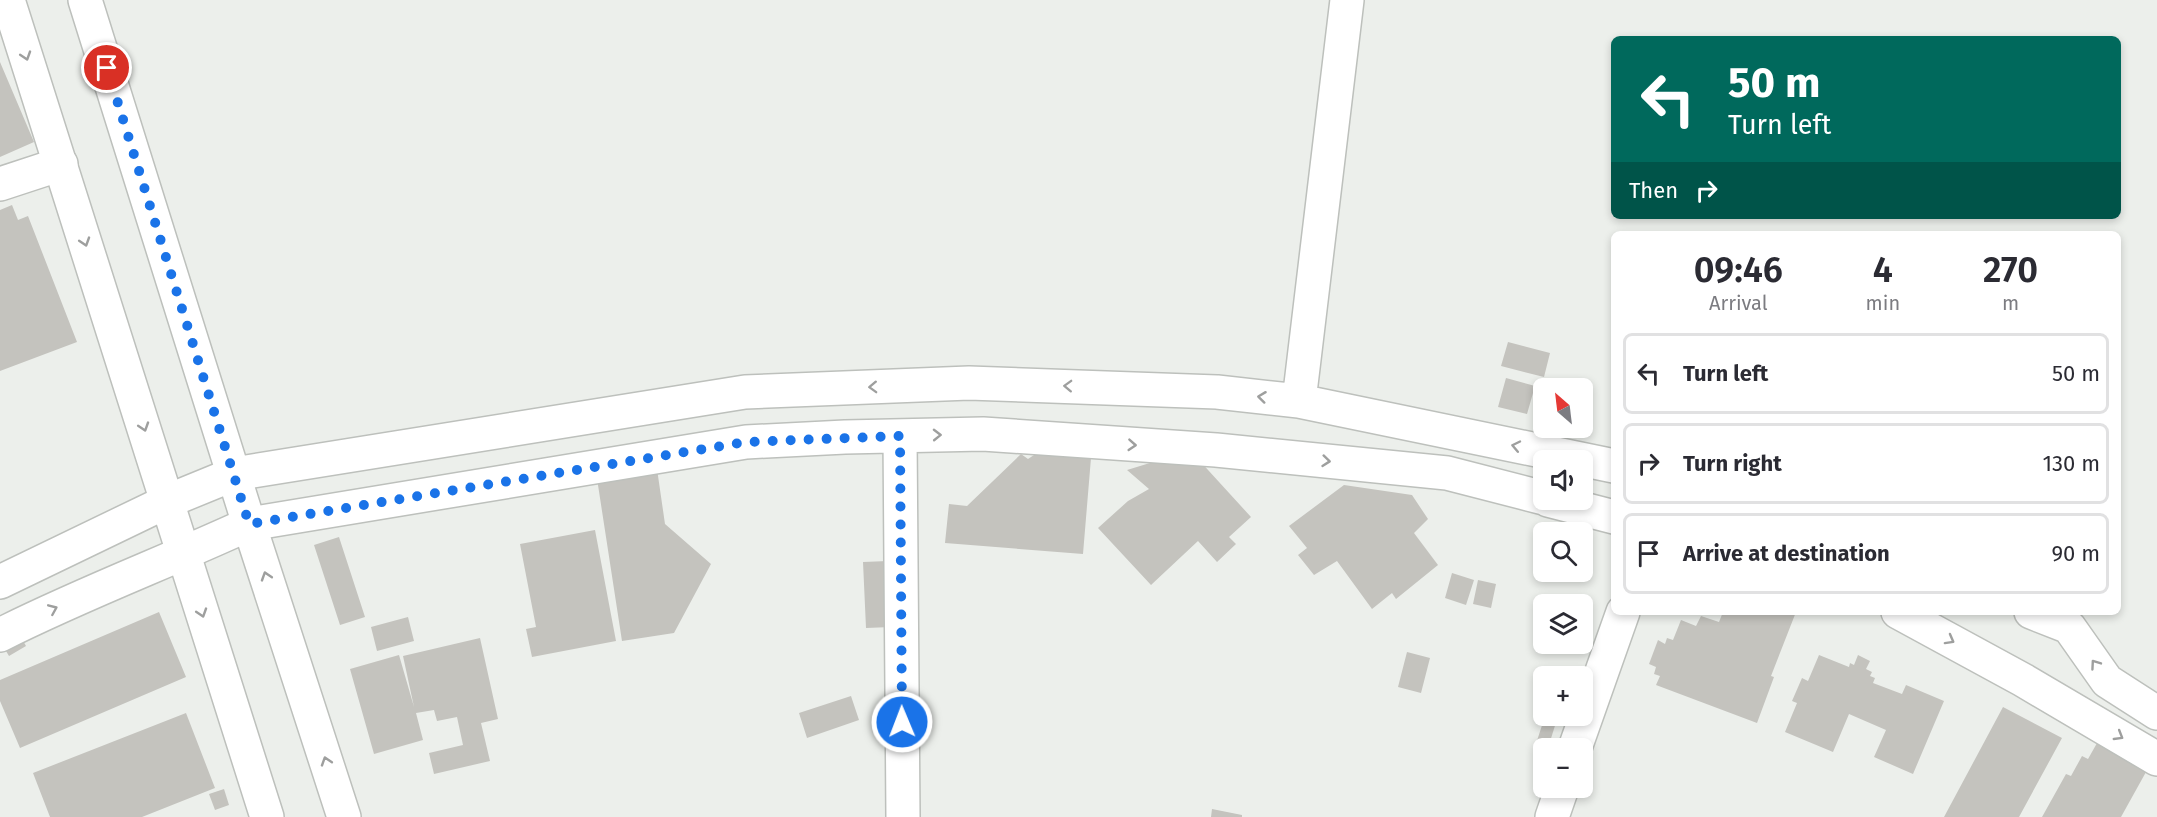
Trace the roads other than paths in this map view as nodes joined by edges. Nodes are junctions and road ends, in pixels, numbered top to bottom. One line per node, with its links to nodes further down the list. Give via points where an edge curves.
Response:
1 (8, 0): 4 (street, one-way to 4)
2 (86, 0): 9 (street)
3 (1347, 0): 6 (street)
4 (60, 164): 5 (street); 11 (street, one-way to 11)
5 (0, 184)
6 (1299, 401): 8 (street, one-way to 6); 9 (street, one-way to 9, via 1217,392 969,383 745,392)
7 (900, 436): 10 (street, one-way to 10, via 983,434 1216,450 1447,473); 14 (street, via 746,442); 27 (street)
8 (1611, 465)
9 (234, 474): 11 (street); 14 (street)
10 (1533, 495)
11 (168, 501): 15 (street); 16 (street)
12 (1587, 510): 13 (street)
13 (1611, 516)
14 (249, 524): 15 (street); 26 (street, one-way to 14)
15 (183, 555): 20 (street, one-way to 15); 25 (street, one-way to 25)
16 (0, 582)
17 (1622, 615): 22 (street)
18 (1903, 615): 23 (street, one-way to 23)
19 (2039, 615): 21 (street, one-way to 19, via 2107,681 2069,627)
20 (0, 635)
21 (2157, 713)
22 (1579, 738)
23 (2157, 759)
24 (1558, 798): 28 (street)
25 (267, 817)
26 (344, 817)
27 (903, 817)
28 (1551, 817)

